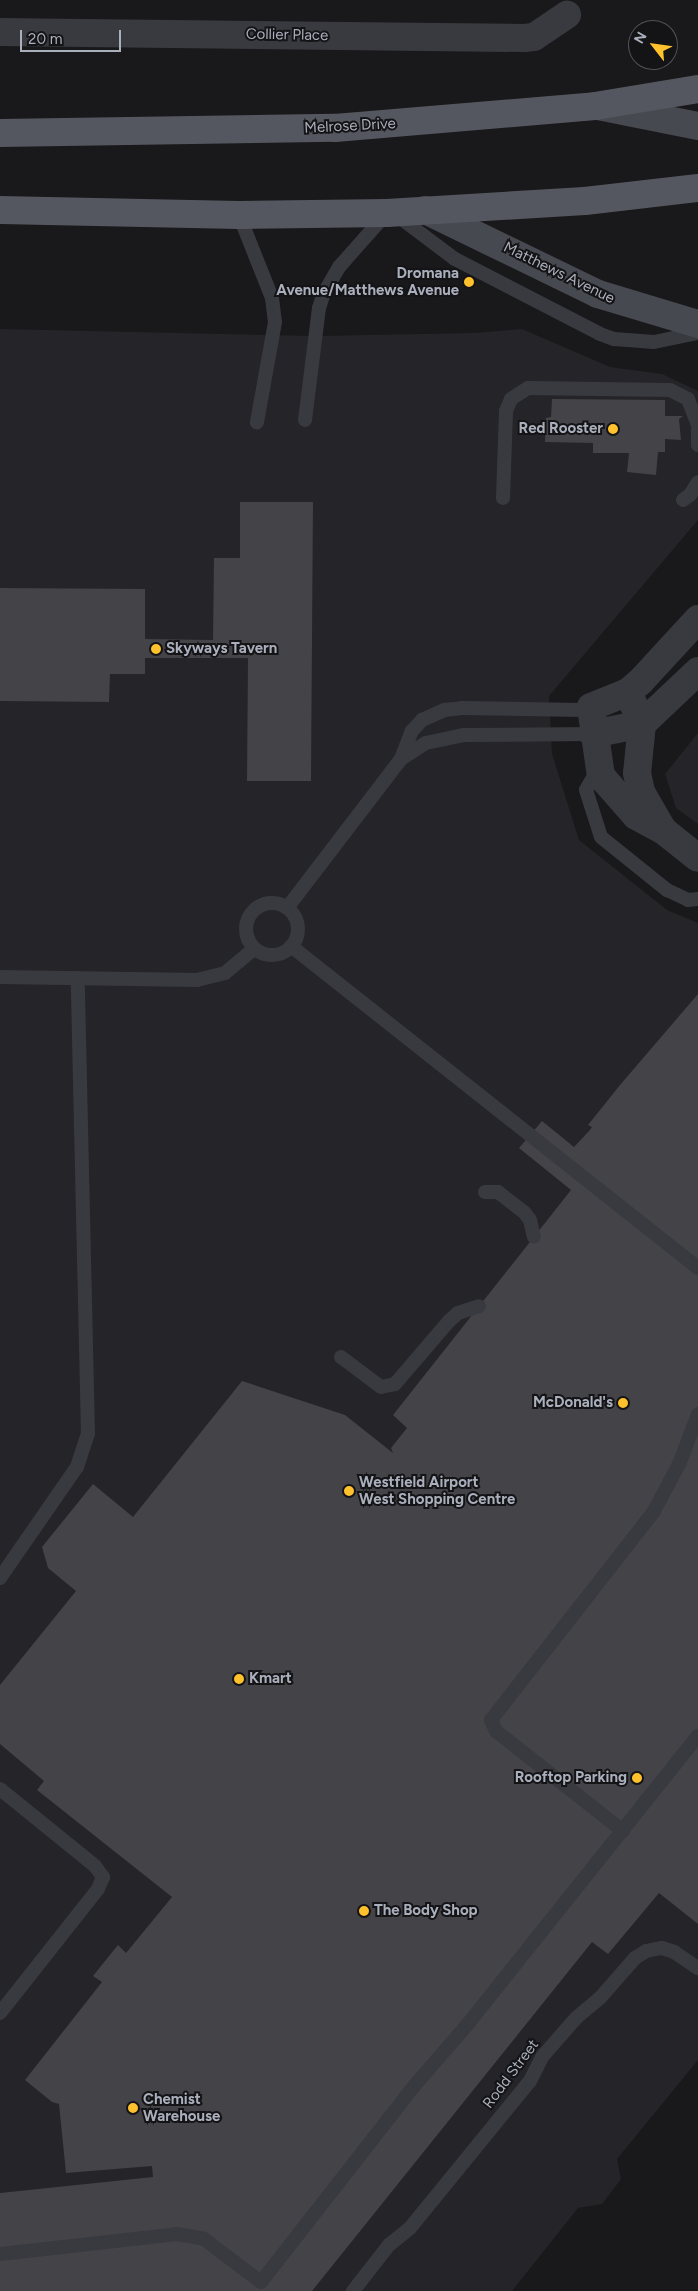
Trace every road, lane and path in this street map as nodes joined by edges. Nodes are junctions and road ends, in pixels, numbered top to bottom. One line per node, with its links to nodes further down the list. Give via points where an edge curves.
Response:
1 (567, 15): 2 (street, Collier Place, via 530,38)
2 (0, 32)
3 (698, 89): 4 (main road, Melrose Drive)
4 (594, 106): 5 (main road); 6 (main road, Melrose Drive, via 335,128)
5 (698, 126)
6 (0, 132)
7 (698, 188): 9 (main road, via 585,201)
8 (0, 210): 11 (main road)
9 (425, 210): 10 (main road); 12 (main road, Matthews Avenue, via 598,294)
10 (390, 212): 11 (main road); 13 (lane, via 455,259 600,334 614,339 654,342); 14 (lane, via 339,267 324,293 319,308)
11 (239, 215): 15 (lane, via 272,298 275,322)
12 (698, 324)
13 (698, 333)
14 (305, 420)
15 (257, 422)
16 (698, 425): 20 (lane, via 688,399 670,390 528,388 511,399 506,411)
17 (698, 429): 18 (lane)
18 (698, 445)
19 (698, 482): 21 (lane)
20 (503, 498)
21 (683, 500)
22 (698, 619): 24 (street, via 668,655)
23 (698, 671): 26 (street)
24 (628, 692): 25 (street); 26 (street)
25 (591, 707): 27 (street); 28 (lane, via 444,710 416,725)
26 (642, 724): 27 (street); 30 (street, via 637,773 641,792)
27 (592, 734): 28 (lane, via 464,735 426,743); 29 (street)
28 (401, 759): 33 (lane)
29 (592, 780): 30 (street, via 636,816); 32 (lane, via 601,837 667,890 688,900)
30 (664, 831): 31 (street)
31 (698, 858)
32 (698, 899)
33 (287, 908): 34 (lane, via 298,930); 35 (lane, via 270,903 254,910 249,917 246,934)
34 (291, 946): 35 (lane, via 278,955 262,954); 40 (lane)
35 (254, 949): 37 (lane, via 225,973 197,980)
36 (0, 977): 37 (lane)
37 (78, 978): 44 (lane, via 88,1434 77,1467)
38 (485, 1192): 39 (lane, via 498,1192 524,1212 530,1220)
39 (534, 1237)
40 (698, 1268)
41 (480, 1306): 42 (lane, via 458,1313 449,1321 395,1384 380,1387)
42 (341, 1357)
43 (698, 1414): 47 (lane, via 680,1462 645,1524 492,1720 496,1731)
44 (0, 1578)
45 (698, 1736): 47 (lane)
46 (0, 1789): 49 (lane, via 95,1866 103,1877 98,1889)
47 (623, 1831): 50 (lane, via 467,2026 415,2085 261,2282 204,2239 177,2234)
48 (698, 1968): 51 (lane, Rodd Street, via 662,1948 646,1951 635,1958 542,2058 530,2081 410,2228 389,2245)
49 (0, 2013)
50 (0, 2254)
51 (353, 2291)

